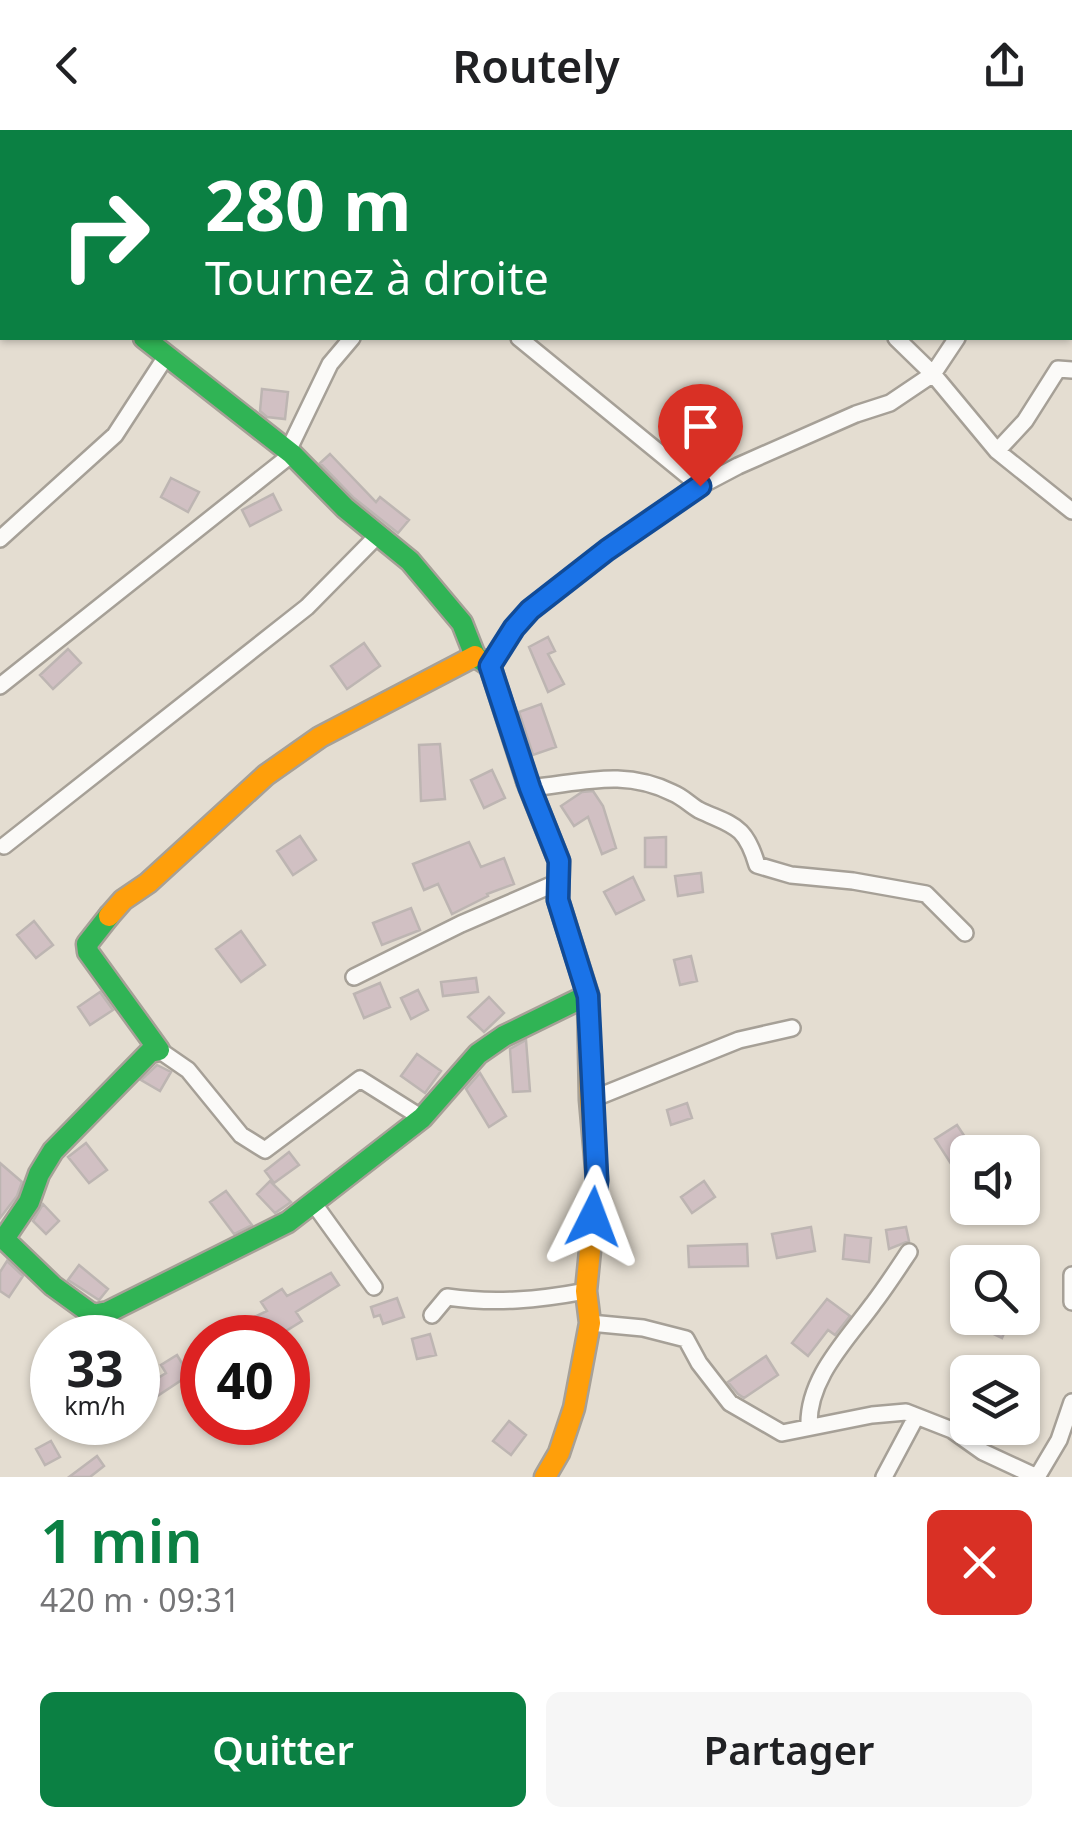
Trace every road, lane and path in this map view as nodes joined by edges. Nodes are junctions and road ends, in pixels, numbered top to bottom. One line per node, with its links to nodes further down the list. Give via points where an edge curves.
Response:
1 (147, 340): 6 (street)
2 (350, 340): 10 (street, via 330,364)
3 (522, 340): 11 (street)
4 (898, 340): 8 (street)
5 (956, 340): 8 (street)
6 (167, 355): 10 (street); 14 (street, via 115,435)
7 (1072, 370): 9 (street, via 1058,369)
8 (933, 374): 9 (street); 11 (street, via 890,403)
9 (997, 451): 12 (street)
10 (290, 454): 13 (street); 16 (street)
11 (700, 486): 15 (street, via 530,610)
12 (1072, 512)
13 (379, 534): 15 (street, via 410,560); 18 (street, via 307,608)
14 (0, 539)
15 (483, 661): 17 (street); 24 (street, via 320,737 266,775 94,932 88,952)
16 (0, 686)
17 (530, 788): 19 (street, via 559,861); 20 (street, via 603,778 644,781 732,822 757,865 926,894)
18 (4, 846)
19 (556, 883): 21 (street); 22 (street)
20 (965, 932)
21 (354, 977)
22 (588, 996): 25 (street); 26 (street, via 478,1054)
23 (792, 1028): 25 (street, via 739,1040)
24 (159, 1050): 26 (street, via 188,1070 241,1135 265,1150 360,1079); 27 (street, via 53,1151 4,1240 93,1315 288,1222)
25 (590, 1100): 31 (street, via 597,1180)
26 (422, 1118): 27 (street)
27 (312, 1201): 30 (street)
28 (909, 1252): 37 (street, via 823,1375 811,1398)
29 (1072, 1275): 32 (street)
30 (374, 1287)
31 (586, 1291): 33 (street, via 536,1300 447,1297); 34 (street)
32 (1072, 1302)
33 (432, 1315)
34 (590, 1323): 37 (street, via 686,1339 730,1403 782,1433); 38 (street, via 574,1408)
35 (1072, 1402): 40 (street)
36 (916, 1417): 37 (street, via 872,1415); 39 (street); 40 (street)
37 (809, 1428)
38 (545, 1477)
39 (884, 1477)
40 (1037, 1477)

